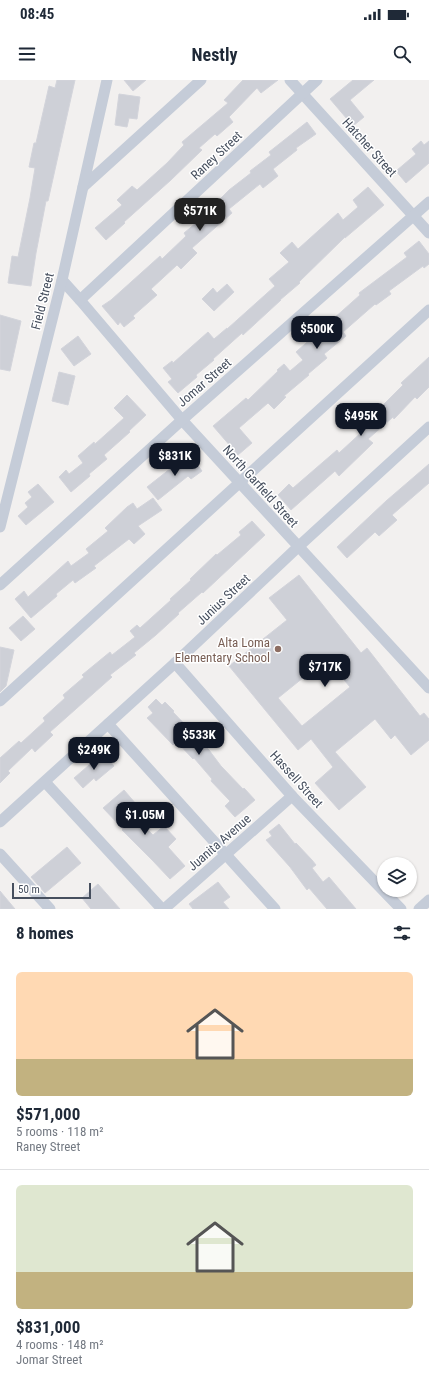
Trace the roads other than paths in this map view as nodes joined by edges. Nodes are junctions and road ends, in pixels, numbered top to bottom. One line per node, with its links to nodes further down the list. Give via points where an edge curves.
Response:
1 (107, 80): 6 (street, Field Street)
2 (201, 80): 6 (street)
3 (290, 80): 5 (street, Hatcher Street)
4 (317, 80): 5 (street, Raney Street)
5 (302, 94): 8 (street, Hatcher Street); 11 (street, Raney Street)
6 (83, 187): 10 (street, Field Street)
7 (429, 202): 8 (street, Jomar Street)
8 (414, 216): 9 (street, Hatcher Street); 13 (street, Jomar Street)
9 (429, 233)
10 (62, 280): 11 (street, North Garfield Street); 16 (street, Field Street)
11 (80, 300): 13 (street, North Garfield Street)
12 (429, 310): 15 (street)
13 (182, 420): 15 (street, North Garfield Street); 18 (street, Jomar Street)
14 (429, 427): 17 (street, Junius Street)
15 (239, 483): 17 (street, North Garfield Street); 21 (street)
16 (0, 527)
17 (298, 547): 19 (street, Junius Street); 20 (street, North Garfield Street)
18 (0, 585)
19 (175, 663): 22 (street, Junius Street); 24 (street, Hassell Street)
20 (429, 688)
21 (0, 701)
22 (108, 724): 23 (street, Junius Street); 27 (street)
23 (45, 782): 25 (street, Junius Street); 30 (street)
24 (292, 796): 27 (street, Juanita Avenue); 32 (street, Hassell Street)
25 (0, 822)
26 (0, 854): 29 (street)
27 (226, 855): 30 (street, Juanita Avenue); 31 (street)
28 (429, 900): 33 (street)
29 (50, 909)
30 (163, 909)
31 (275, 909)
32 (401, 909)
33 (419, 909)

